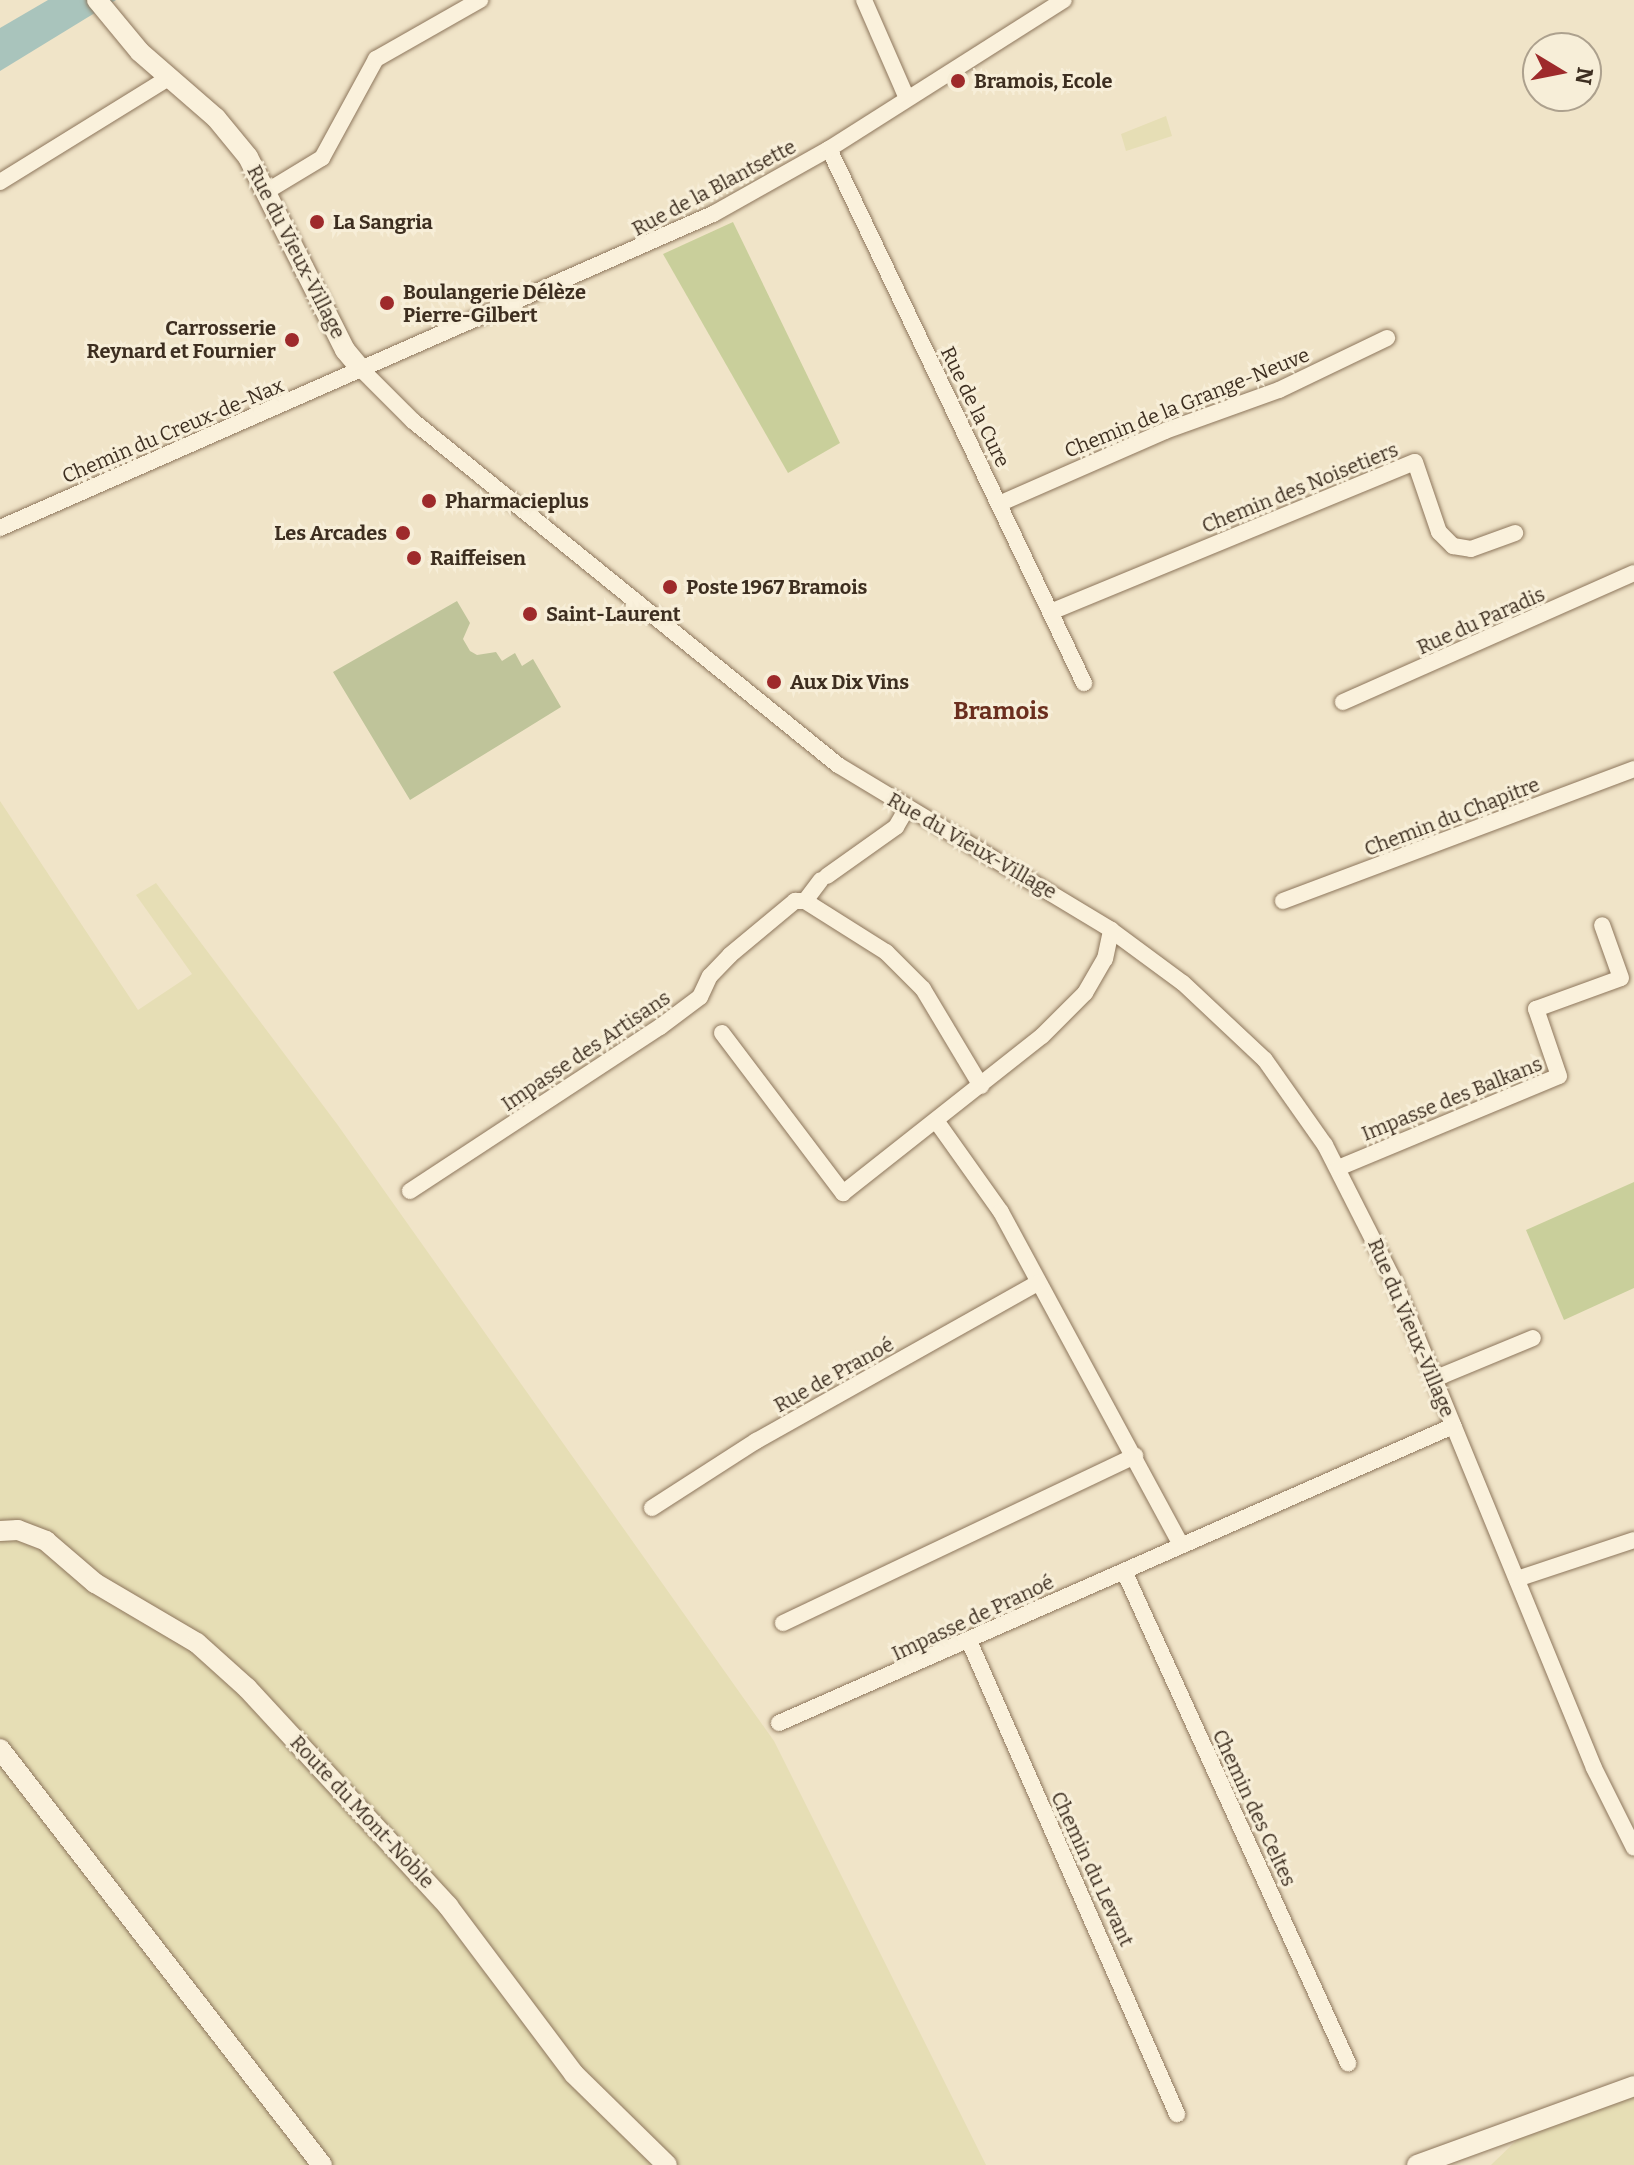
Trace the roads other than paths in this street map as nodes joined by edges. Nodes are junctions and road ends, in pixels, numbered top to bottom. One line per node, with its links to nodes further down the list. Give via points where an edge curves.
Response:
1 (97, 0): 5 (street, Rue du Vieux-Village)
2 (480, 0): 9 (street, via 376,59 322,158)
3 (864, 0): 6 (street)
4 (1064, 0): 6 (street, Rue de la Blantsette)
5 (170, 77): 8 (street); 9 (street, Rue du Vieux-Village, via 216,118)
6 (906, 96): 7 (street, Rue de la Blantsette)
7 (829, 149): 11 (street, Rue de la Blantsette, via 625,257); 12 (street, Rue de la Cure)
8 (0, 182)
9 (269, 190): 11 (street, Rue du Vieux-Village, via 345,350)
10 (1387, 338): 12 (street, Chemin de la Grange-Neuve, via 1279,390 1165,431)
11 (361, 369): 13 (street, Chemin du Creux-de-Nax); 20 (street, Rue du Vieux-Village, via 413,421 636,605 838,765)
12 (1001, 503): 16 (street, Rue de la Cure)
13 (0, 528)
14 (1515, 533): 16 (street, Chemin des Noisetiers, via 1471,549 1453,546 1439,532 1415,462)
15 (1634, 573): 18 (street, Rue du Paradis)
16 (1053, 611): 17 (street, Rue de la Cure)
17 (1084, 683)
18 (1343, 702)
19 (1634, 769): 22 (street, Chemin du Chapitre)
20 (906, 810): 21 (street, via 896,827 824,878); 24 (street, Rue du Vieux-Village, via 983,848)
21 (805, 901): 26 (street, via 886,952 923,989); 29 (street, Impasse des Artisans, via 795,901 730,955 690,1005)
22 (1283, 901)
23 (1602, 925): 28 (street, Impasse des Balkans, via 1621,978 1536,1009 1559,1076)
24 (1111, 930): 26 (street, via 1105,959 1085,993); 28 (street, Rue du Vieux-Village, via 1241,1034 1290,1091)
25 (722, 1033): 27 (street, via 843,1193)
26 (981, 1086): 27 (street)
27 (937, 1122): 30 (street, via 1001,1212)
28 (1338, 1168): 32 (street, Rue du Vieux-Village, via 1394,1281)
29 (410, 1191)
30 (1038, 1283): 34 (street); 35 (street, Rue de Pranoé, via 756,1441)
31 (1533, 1338): 32 (street)
32 (1434, 1379): 33 (street, Rue du Vieux-Village)
33 (1453, 1426): 38 (street); 40 (street, Rue du Vieux-Village)
34 (1135, 1456): 38 (street); 41 (street)
35 (652, 1508)
36 (0, 1531): 50 (street, Route du Mont-Noble, via 18,1530 46,1541 95,1583 197,1643 247,1688 448,1906 574,2074)
37 (1634, 1540): 40 (street)
38 (1181, 1545): 39 (street, Impasse de Pranoé)
39 (1124, 1571): 42 (street, Impasse de Pranoé); 46 (street, Chemin des Celtes)
40 (1517, 1579): 45 (street, Rue du Vieux-Village, via 1594,1768)
41 (783, 1623)
42 (969, 1641): 43 (street, Impasse de Pranoé); 48 (street, Chemin du Levant)
43 (779, 1723)
44 (0, 1749): 49 (street)
45 (1634, 1848)
46 (1348, 2063)
47 (1634, 2086): 51 (street)
48 (1177, 2114)
49 (322, 2165)
50 (667, 2165)
51 (1417, 2165)

